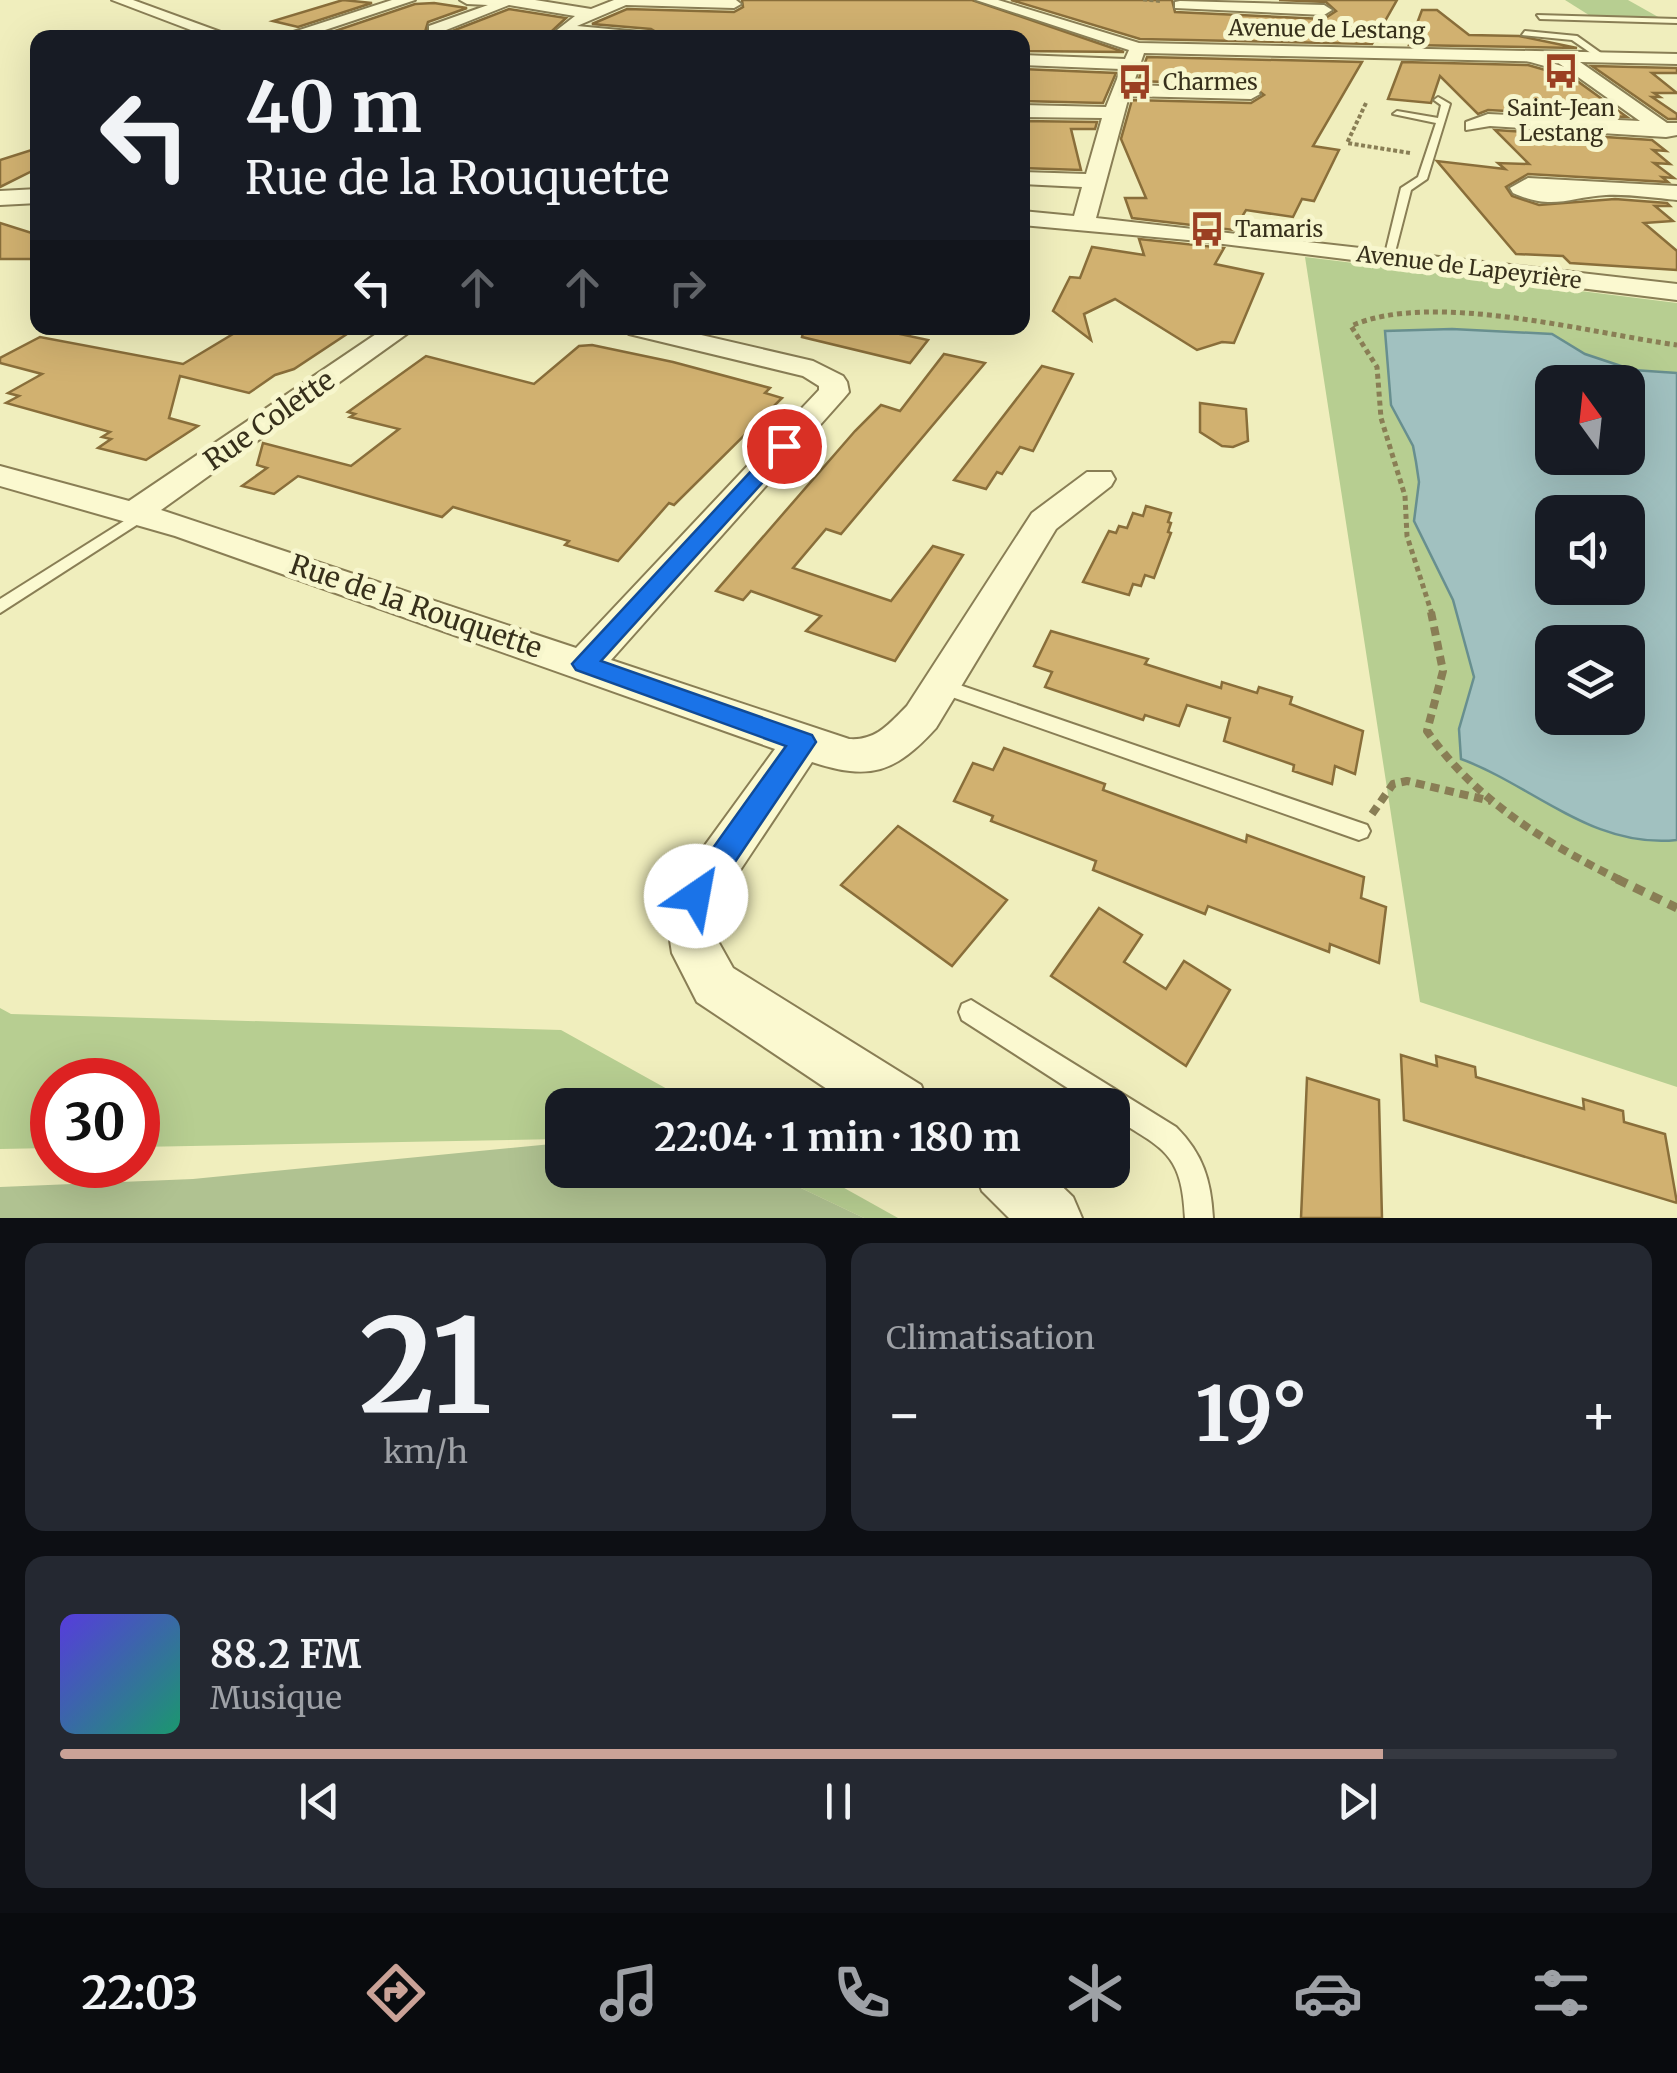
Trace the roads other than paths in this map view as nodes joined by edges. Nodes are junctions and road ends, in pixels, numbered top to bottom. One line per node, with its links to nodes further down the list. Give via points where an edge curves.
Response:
1 (119, 0): 14 (street)
2 (408, 0): 15 (street)
3 (467, 0): 5 (street)
4 (983, 0): 20 (street, Avenue de Lestang)
5 (514, 1): 10 (street); 13 (street)
6 (626, 1): 7 (street); 10 (street)
7 (734, 4)
8 (1217, 8): 9 (street)
9 (1324, 10)
10 (592, 14): 16 (street)
11 (1540, 17): 12 (lane)
12 (1677, 20)
13 (435, 29)
14 (206, 30)
15 (309, 30)
16 (565, 30)
17 (1525, 33): 23 (lane, via 1574,38)
18 (1348, 34): 19 (street)
19 (1366, 52): 20 (street, Avenue de Lestang); 21 (street, Avenue de Lestang)
20 (1134, 56): 25 (street); 27 (street)
21 (1518, 56): 22 (street, Avenue de Lestang); 26 (lane)
22 (1562, 57): 23 (street, Avenue de Lestang); 26 (street)
23 (1604, 58): 24 (street, Avenue de Lestang)
24 (1677, 59)
25 (1030, 60)
26 (1587, 75): 35 (street)
27 (1122, 90): 28 (street); 31 (street)
28 (1250, 94)
29 (1438, 100): 33 (lane, via 1446,104)
30 (1030, 111): 31 (street)
31 (1113, 113): 37 (street)
32 (1397, 114): 33 (lane)
33 (1441, 120): 44 (lane, via 1422,179 1406,188)
34 (1473, 126): 35 (street, via 1488,120)
35 (1672, 132)
36 (1030, 178): 37 (street)
37 (1096, 181): 43 (street)
38 (1595, 190): 39 (street)
39 (1677, 192)
40 (30, 196): 41 (street)
41 (0, 198)
42 (1030, 219): 43 (street, Avenue de Lapeyrière)
43 (1083, 223): 44 (street, Avenue de Lapeyrière)
44 (1388, 256): 45 (street, Avenue de Lapeyrière)
45 (1677, 292)
46 (392, 335): 50 (street, Rue Colette)
47 (668, 335): 52 (street, via 814,370 833,382 834,392)
48 (0, 476): 50 (street, Rue de la Rouquette)
49 (1099, 479): 53 (street, Rue de la Rouquette, via 1046,518)
50 (139, 513): 51 (lane); 52 (street, Rue de la Rouquette)
51 (0, 607)
52 (584, 664): 54 (street, Rue de la Rouquette)
53 (942, 686): 54 (street, Rue de la Rouquette, via 903,741 877,754 852,757); 55 (lane)
54 (803, 742): 57 (street, via 696,896 689,921 694,955 715,986)
55 (1359, 831)
56 (972, 1012): 60 (lane, via 1167,1136 1190,1160)
57 (874, 1088)
58 (1021, 1188): 59 (street)
59 (1052, 1218)
60 (1199, 1218)

